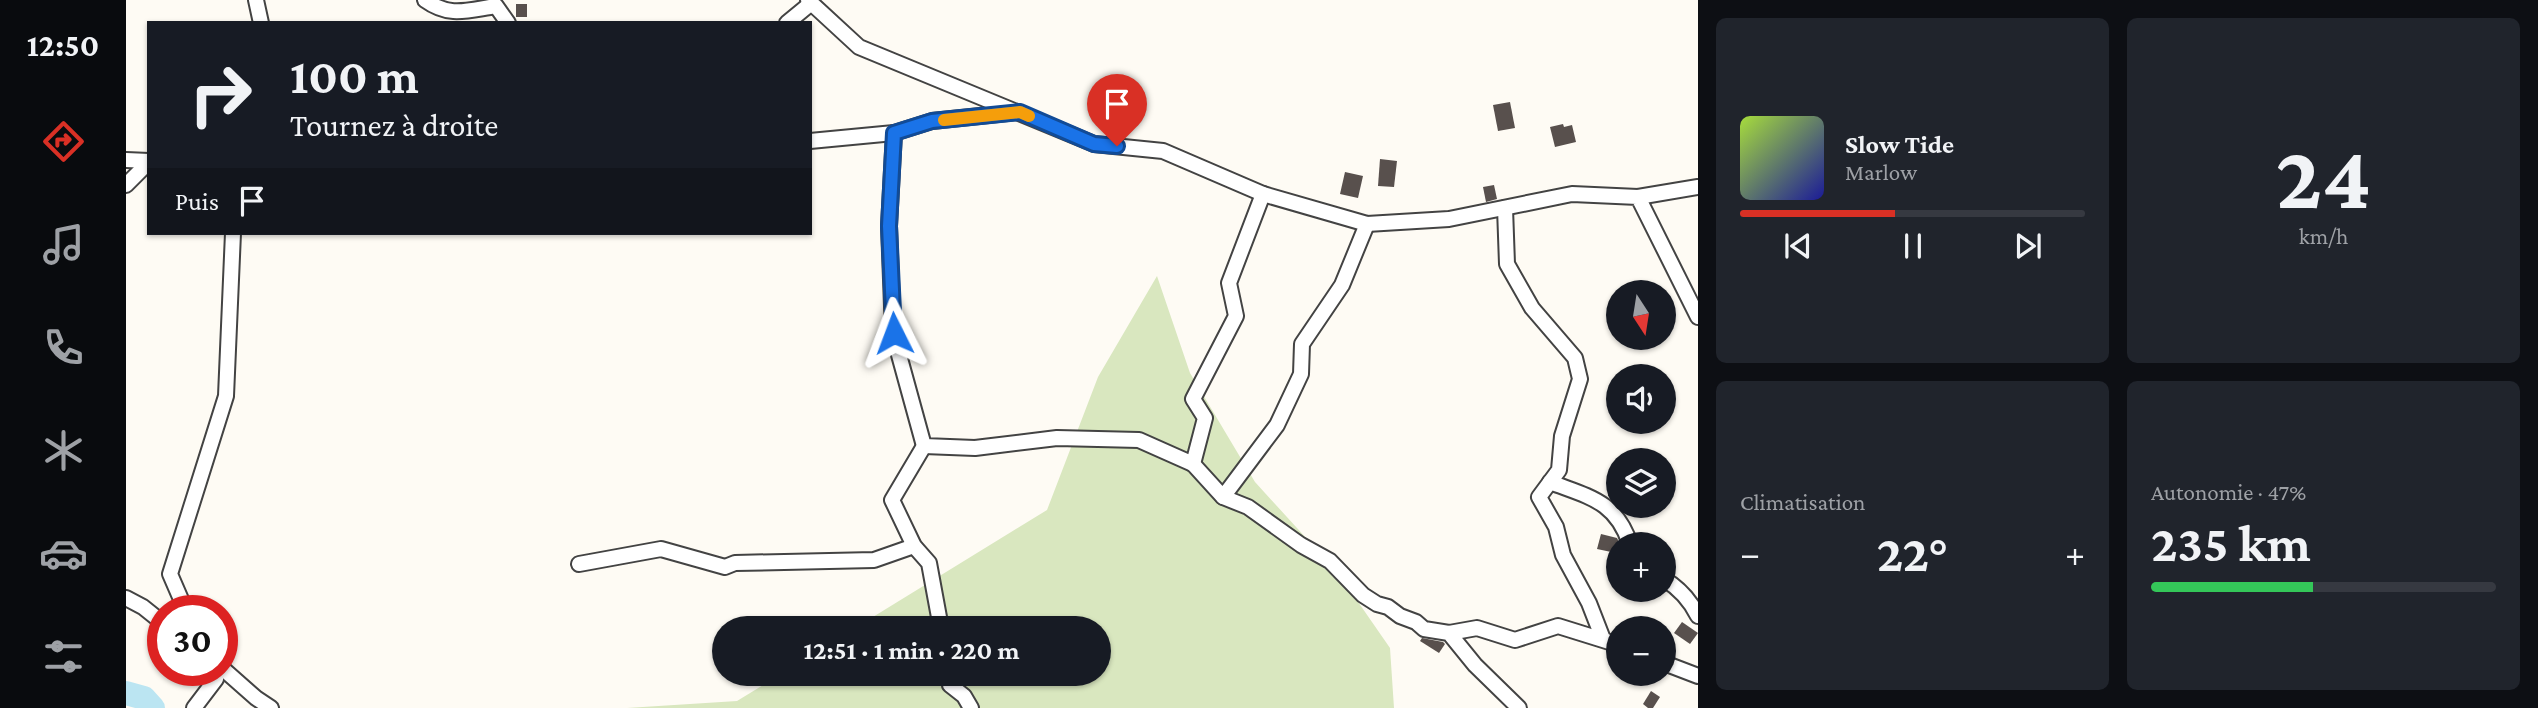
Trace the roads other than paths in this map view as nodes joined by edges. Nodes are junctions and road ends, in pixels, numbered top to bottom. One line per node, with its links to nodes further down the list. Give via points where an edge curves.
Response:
1 (256, 0): 4 (street)
2 (425, 0): 5 (street, via 453,12 496,6)
3 (809, 2): 6 (street); 7 (street, via 859,47)
4 (261, 21)
5 (507, 21)
6 (789, 21)
7 (1020, 112): 8 (street, via 932,121); 15 (street, via 1094,144 1163,151)
8 (894, 133): 9 (street); 21 (street, via 889,226 894,333)
9 (812, 141)
10 (126, 160): 11 (street)
11 (147, 161)
12 (147, 163): 13 (street)
13 (126, 185)
14 (1698, 187): 16 (street)
15 (1263, 194): 18 (street); 22 (street, via 1229,283 1236,316 1193,399 1205,418)
16 (1638, 197): 17 (street, via 1572,194); 20 (street)
17 (1505, 208): 18 (street, via 1449,219); 23 (street, via 1507,264 1532,308 1575,358 1580,379 1562,436 1559,470)
18 (1367, 224): 24 (street, via 1342,285 1302,344 1301,374 1277,425)
19 (233, 235): 29 (street, via 226,396 170,574)
20 (1698, 317)
21 (924, 446): 22 (street, via 975,448 1057,438 1139,440); 26 (street, via 892,500)
22 (1194, 464): 24 (street)
23 (1550, 482): 25 (street, via 1611,509); 35 (street, via 1539,498)
24 (1223, 497): 34 (street, via 1248,507 1330,561 1377,604 1424,629)
25 (1626, 532)
26 (914, 546): 27 (street, via 874,560 725,566 661,549); 33 (street, via 929,563)
27 (579, 564)
28 (1676, 586): 32 (street)
29 (179, 595)
30 (126, 598): 31 (street)
31 (147, 610)
32 (1698, 615)
33 (939, 616)
34 (1449, 633): 35 (street, via 1477,628 1515,640 1558,626); 45 (street)
35 (1603, 639): 36 (street)
36 (1606, 640)
37 (1676, 668): 38 (street)
38 (1698, 676)
39 (238, 682): 43 (street)
40 (211, 686): 42 (street)
41 (951, 686): 44 (street)
42 (194, 708)
43 (271, 708)
44 (971, 708)
45 (1519, 708)

